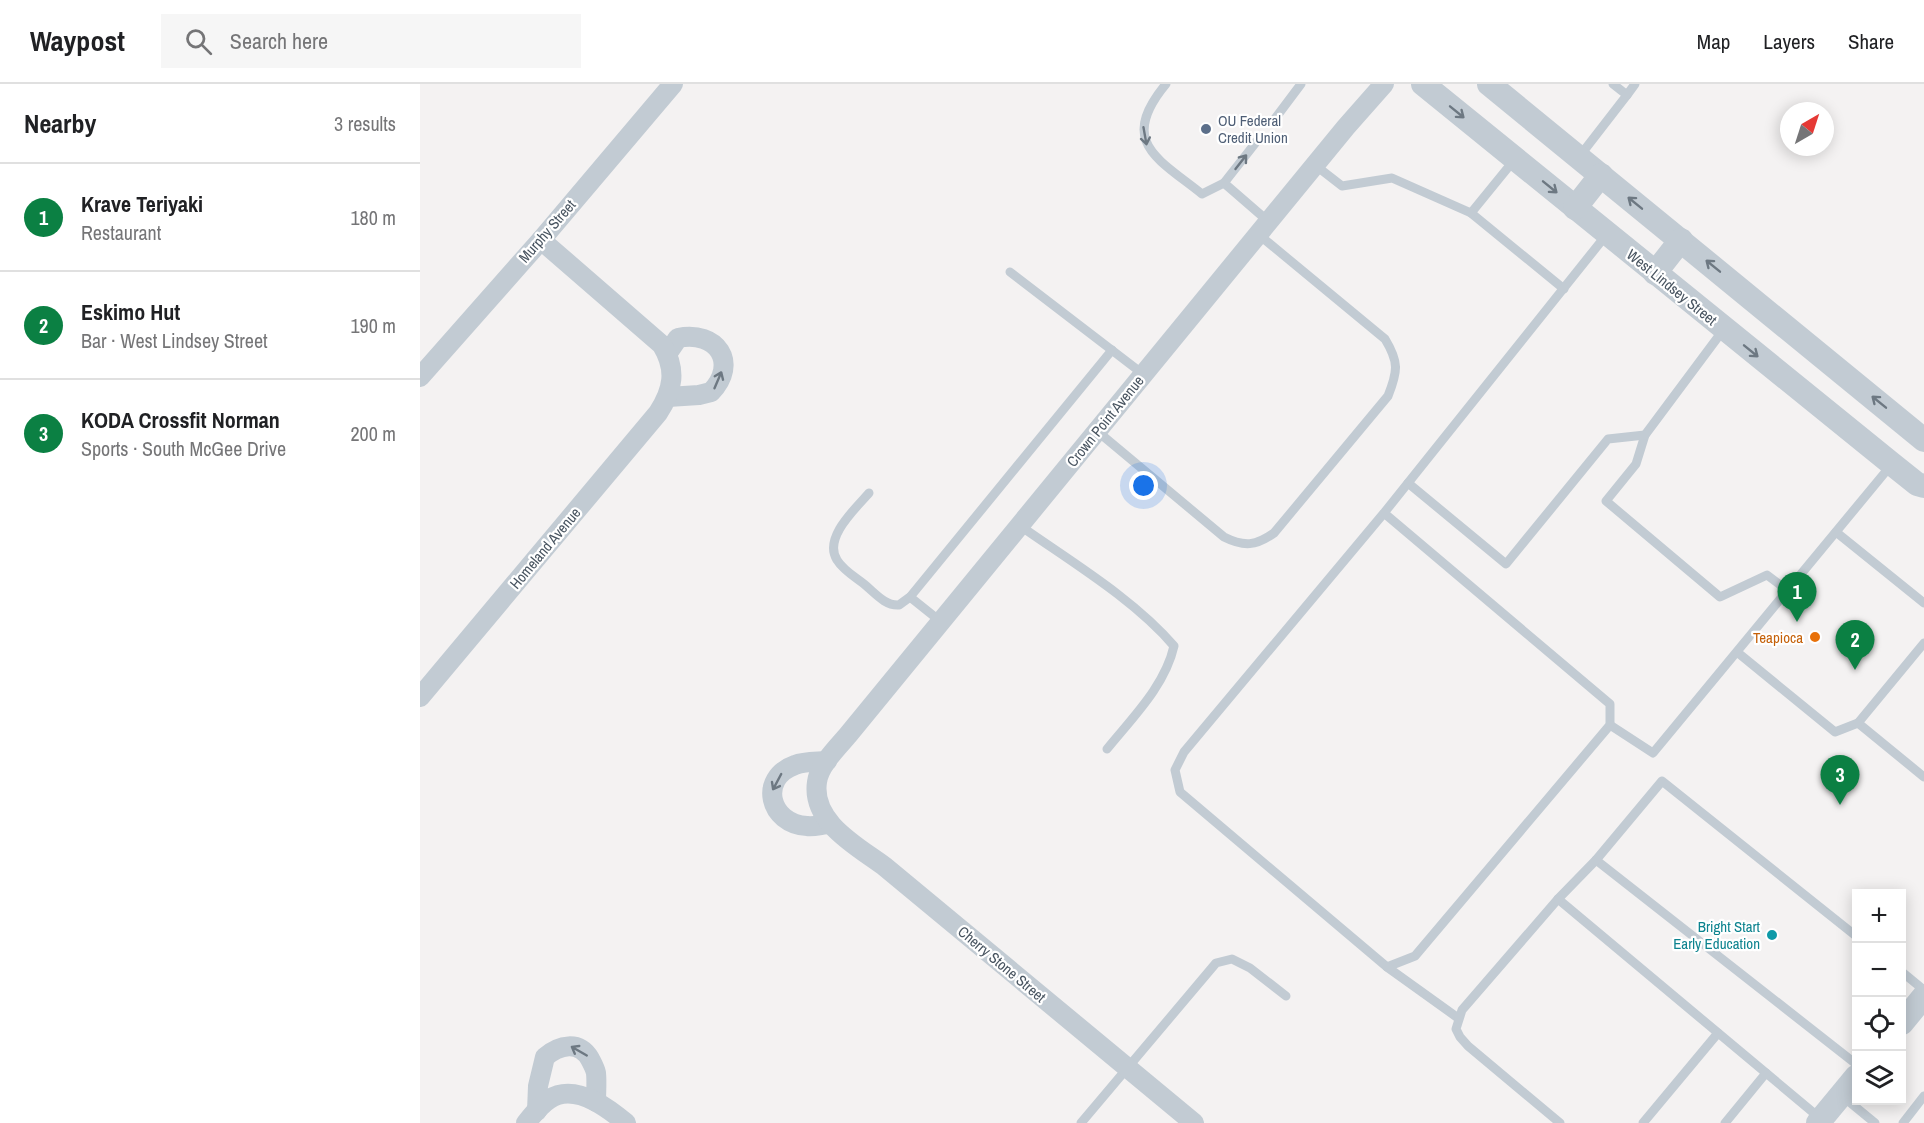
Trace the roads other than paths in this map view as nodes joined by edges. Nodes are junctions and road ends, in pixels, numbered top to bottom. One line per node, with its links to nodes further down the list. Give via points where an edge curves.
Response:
1 (1166, 84): 16 (lane, one-way to 16, via 1153,99 1145,118 1143,130 1148,147 1202,194)
2 (1301, 84): 10 (lane)
3 (1384, 84): 14 (street, Crown Point Avenue)
4 (1423, 84): 13 (street, West Lindsey Street, one-way to 13)
5 (1489, 84): 12 (street)
6 (1613, 84): 9 (lane)
7 (1635, 84): 9 (lane)
8 (662, 88): 21 (street, Murphy Street)
9 (1627, 95): 12 (lane)
10 (1274, 120)
11 (1257, 141): 16 (lane, one-way to 11)
12 (1579, 157): 15 (street)
13 (1515, 159): 17 (street, West Lindsey Street, one-way to 17); 18 (lane)
14 (1315, 165): 18 (lane, via 1342,186 1392,178); 19 (street, Crown Point Avenue)
15 (1601, 175): 17 (street); 22 (street, one-way to 15)
16 (1224, 183): 19 (lane)
17 (1575, 208): 20 (street, West Lindsey Street)
18 (1471, 213): 25 (lane)
19 (1264, 228): 29 (street, Crown Point Avenue); 32 (lane, via 1385,339 1397,366 1388,396 1274,533 1252,544 1239,544 1224,537)
20 (1607, 234): 24 (street, West Lindsey Street); 25 (lane)
21 (541, 240): 28 (street, via 640,324); 30 (street, Murphy Street)
22 (1681, 240): 24 (street); 33 (street, one-way to 22)
23 (1010, 272): 27 (lane)
24 (1655, 273): 26 (street, West Lindsey Street)
25 (1564, 289): 36 (lane)
26 (1724, 329): 34 (lane); 35 (street, West Lindsey Street, one-way to 35)
27 (1112, 350): 29 (lane); 43 (lane)
28 (667, 354): 31 (street, Homeland Avenue, via 671,368); 31 (street, one-way to 28, via 711,392 722,376 722,356 704,337 690,335 678,338)
29 (1143, 374): 32 (street, Crown Point Avenue)
30 (420, 377)
31 (668, 397): 48 (street, Homeland Avenue)
32 (1097, 431): 40 (street, Crown Point Avenue)
33 (1921, 432)
34 (1645, 435): 36 (lane, via 1608,439 1506,564); 42 (lane, via 1636,464 1606,501 1720,597 1767,575)
35 (1892, 464): 37 (street, West Lindsey Street); 41 (lane)
36 (1408, 483): 39 (lane)
37 (1924, 486)
38 (868, 493): 43 (lane, via 835,535 835,558 888,603 899,605)
39 (1384, 513): 50 (lane, via 1611,704); 59 (lane, via 1184,752 1175,770 1180,792)
40 (1019, 525): 45 (street, Crown Point Avenue); 51 (lane, via 1104,585 1174,646 1158,684)
41 (1836, 532): 42 (lane); 44 (lane)
42 (1787, 590): 47 (lane)
43 (910, 597): 45 (lane)
44 (1924, 603)
45 (940, 621): 52 (street, Crown Point Avenue)
46 (1924, 643): 49 (lane)
47 (1737, 652): 49 (lane, via 1835,732); 50 (lane, via 1653,753)
48 (420, 697)
49 (1858, 723): 53 (lane)
50 (1610, 725): 59 (lane, via 1415,956)
51 (1107, 749)
52 (828, 761): 54 (street, Crown Point Avenue, via 817,780); 55 (street, one-way to 55, via 796,764 784,770 771,798 774,808 787,820 806,826)
53 (1924, 777)
54 (818, 800): 55 (street, Cherry Stone Street)
55 (830, 824): 68 (street, Cherry Stone Street)
56 (1596, 860): 57 (lane); 58 (lane, via 1662,781); 67 (lane)
57 (1558, 899): 64 (lane); 66 (lane)
58 (1852, 932)
59 (1387, 967): 64 (lane)
60 (1906, 975): 61 (lane)
61 (1924, 990)
62 (1286, 996): 68 (lane, via 1232,959 1216,963)
63 (1924, 996): 65 (street)
64 (1458, 1018): 80 (lane, via 1456,1029 1468,1046)
65 (1906, 1018)
66 (1719, 1033): 69 (lane); 81 (lane)
67 (1852, 1060)
68 (1127, 1068): 78 (lane); 79 (street, Cherry Stone Street)
69 (1766, 1073): 75 (lane); 82 (lane)
70 (1852, 1083): 71 (street)
71 (1841, 1095): 75 (street); 76 (lane)
72 (1924, 1096): 83 (lane)
73 (596, 1102): 74 (street, via 558,1095); 74 (street, one-way to 74, via 596,1071 588,1056 580,1049 561,1047 545,1057); 77 (street)
74 (531, 1117)
75 (1820, 1121)
76 (1873, 1122)
77 (626, 1123)
78 (1081, 1123)
79 (1194, 1123)
80 (1560, 1123)
81 (1643, 1123)
82 (1725, 1123)
83 (1903, 1123)

